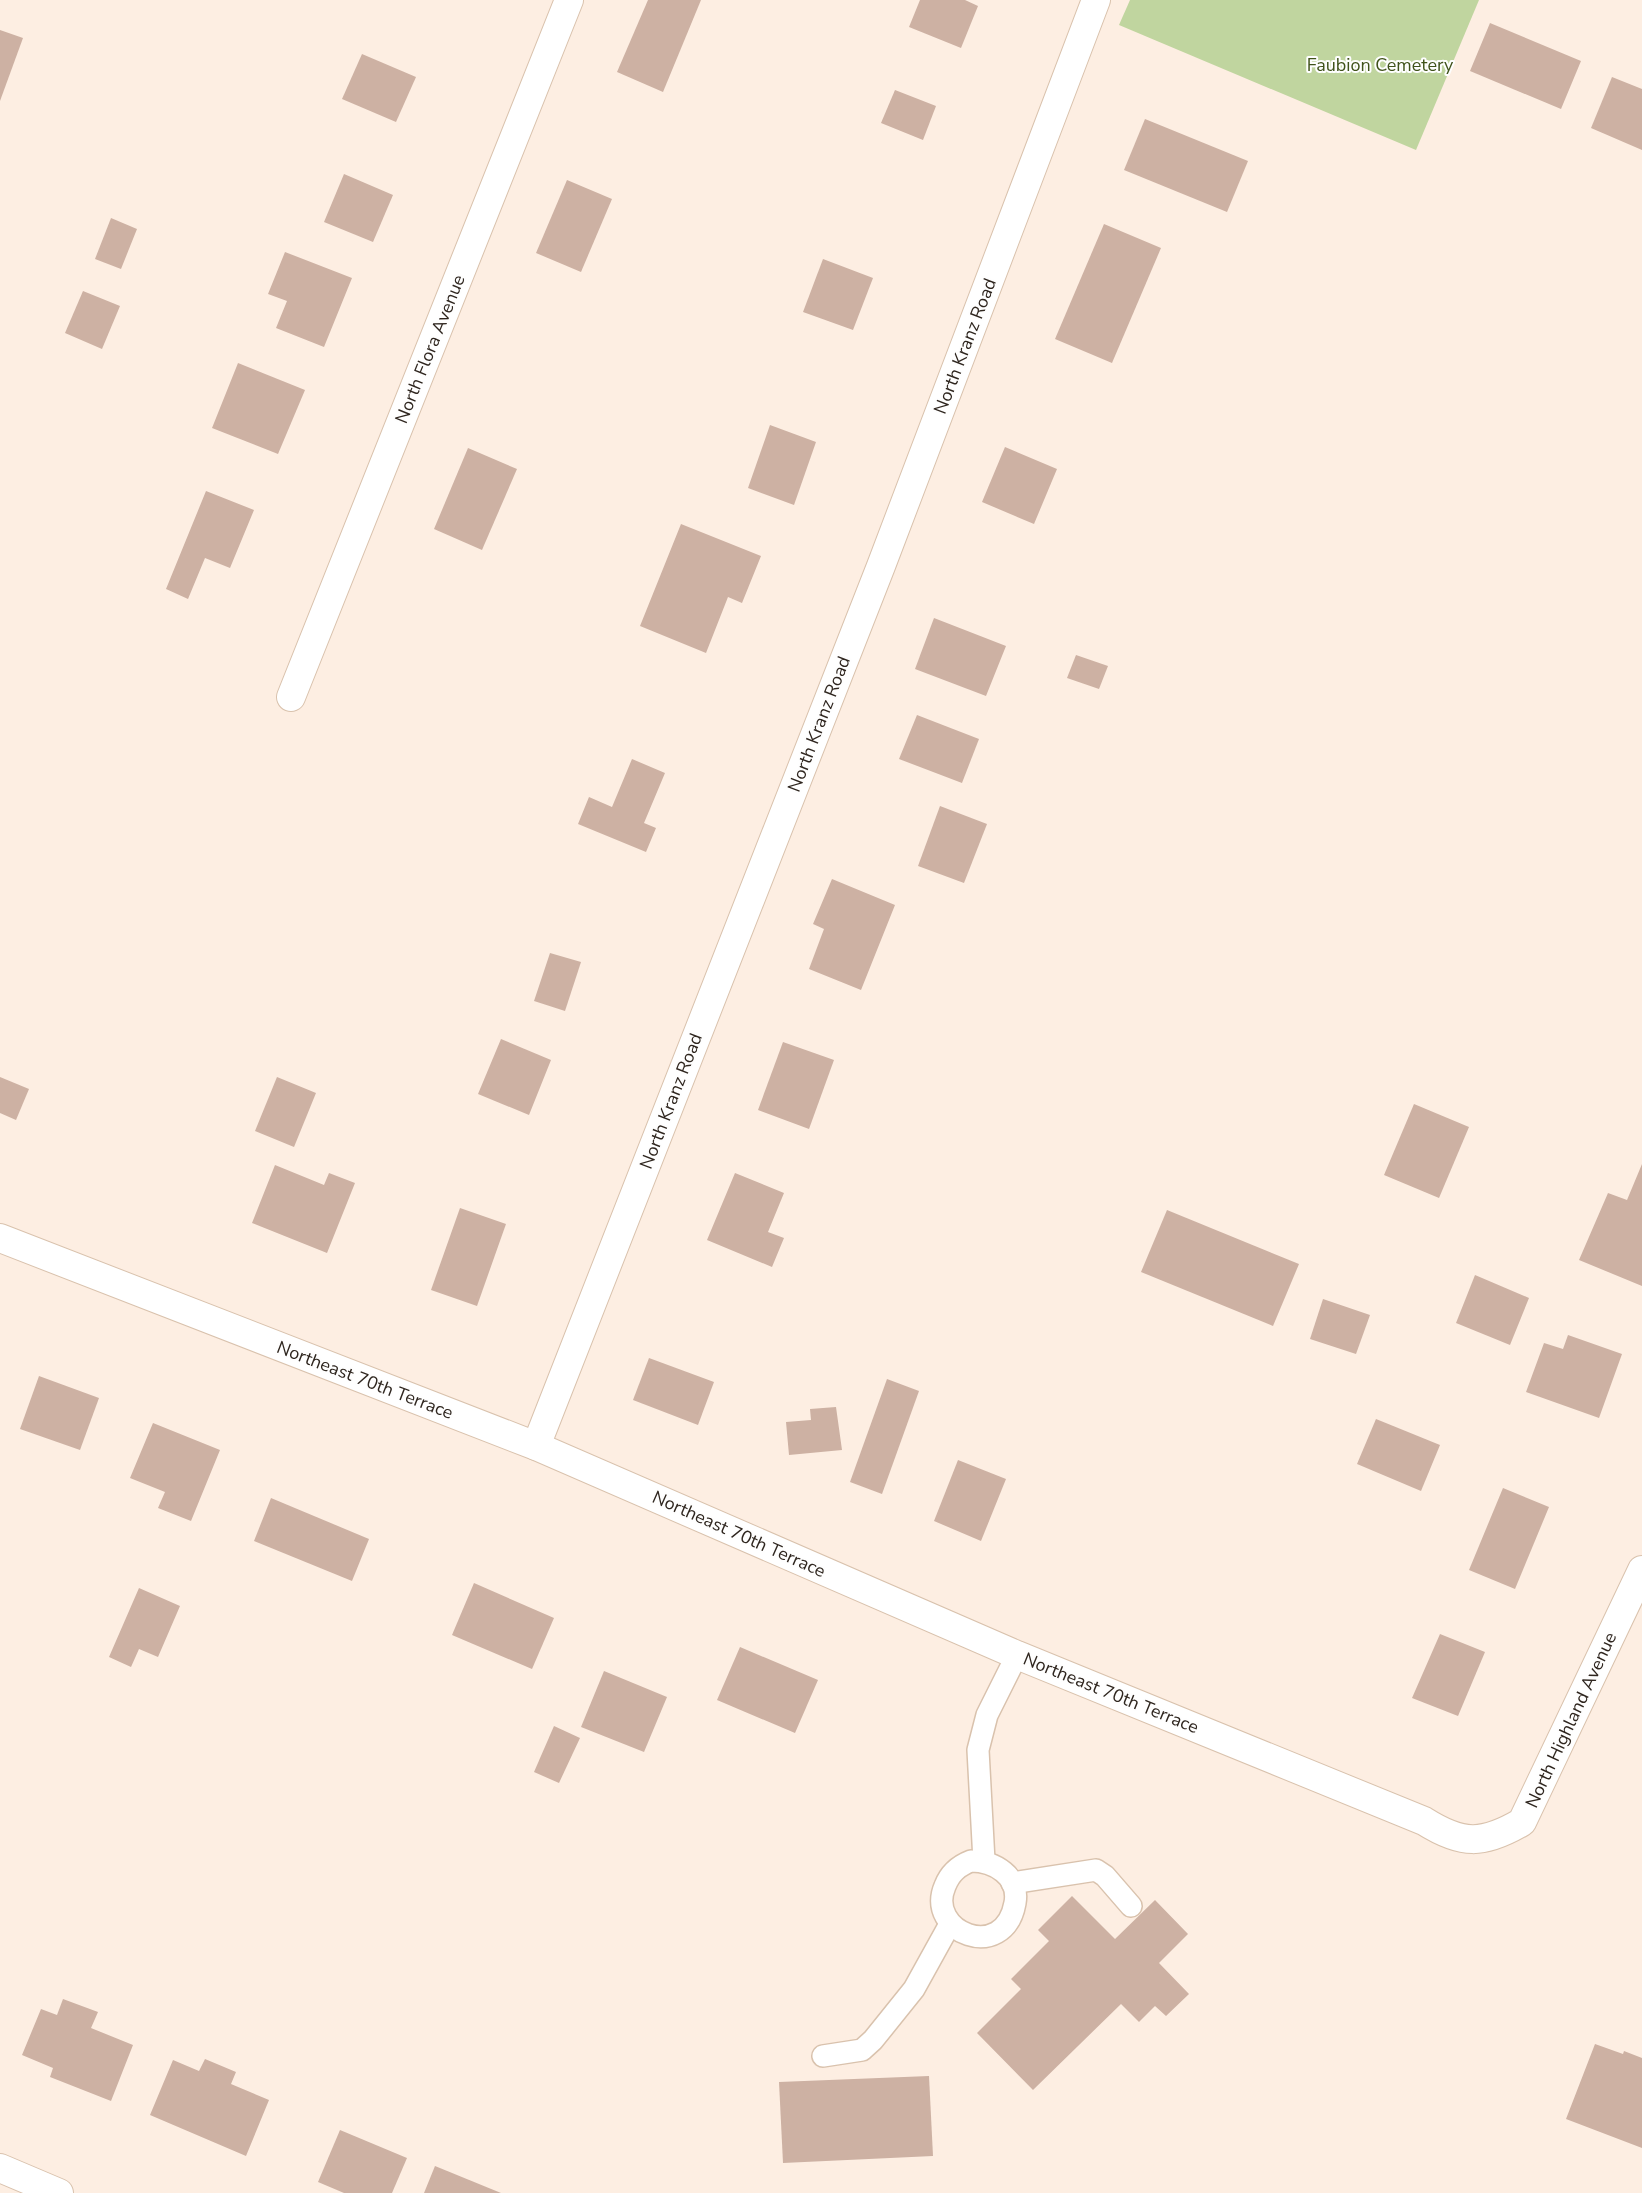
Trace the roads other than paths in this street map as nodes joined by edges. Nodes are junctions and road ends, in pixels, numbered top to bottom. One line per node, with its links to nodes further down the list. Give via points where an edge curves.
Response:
1 (569, 0): 3 (street, North Flora Avenue)
2 (1096, 0): 5 (street, North Kranz Road, via 881,566)
3 (291, 697)
4 (0, 1238): 5 (street, Northeast 70th Terrace)
5 (536, 1446): 7 (street, Northeast 70th Terrace)
6 (1642, 1570): 8 (street, North Highland Avenue, via 1522,1822 1499,1836)
7 (1017, 1655): 8 (street, Northeast 70th Terrace, via 1424,1821 1446,1835); 9 (lane, via 987,1715 978,1750)
8 (1472, 1840)
9 (984, 1861): 10 (lane, via 996,1866); 12 (lane, via 959,1866 949,1876 942,1893 943,1910)
10 (1012, 1883): 11 (lane, via 1096,1870); 12 (lane, via 1016,1899 1013,1912 1006,1926 994,1935 980,1938 965,1934)
11 (1131, 1906)
12 (950, 1924): 13 (lane, via 914,1989 873,2040 862,2050)
13 (822, 2056)
14 (0, 2168): 15 (street)
15 (59, 2193)

